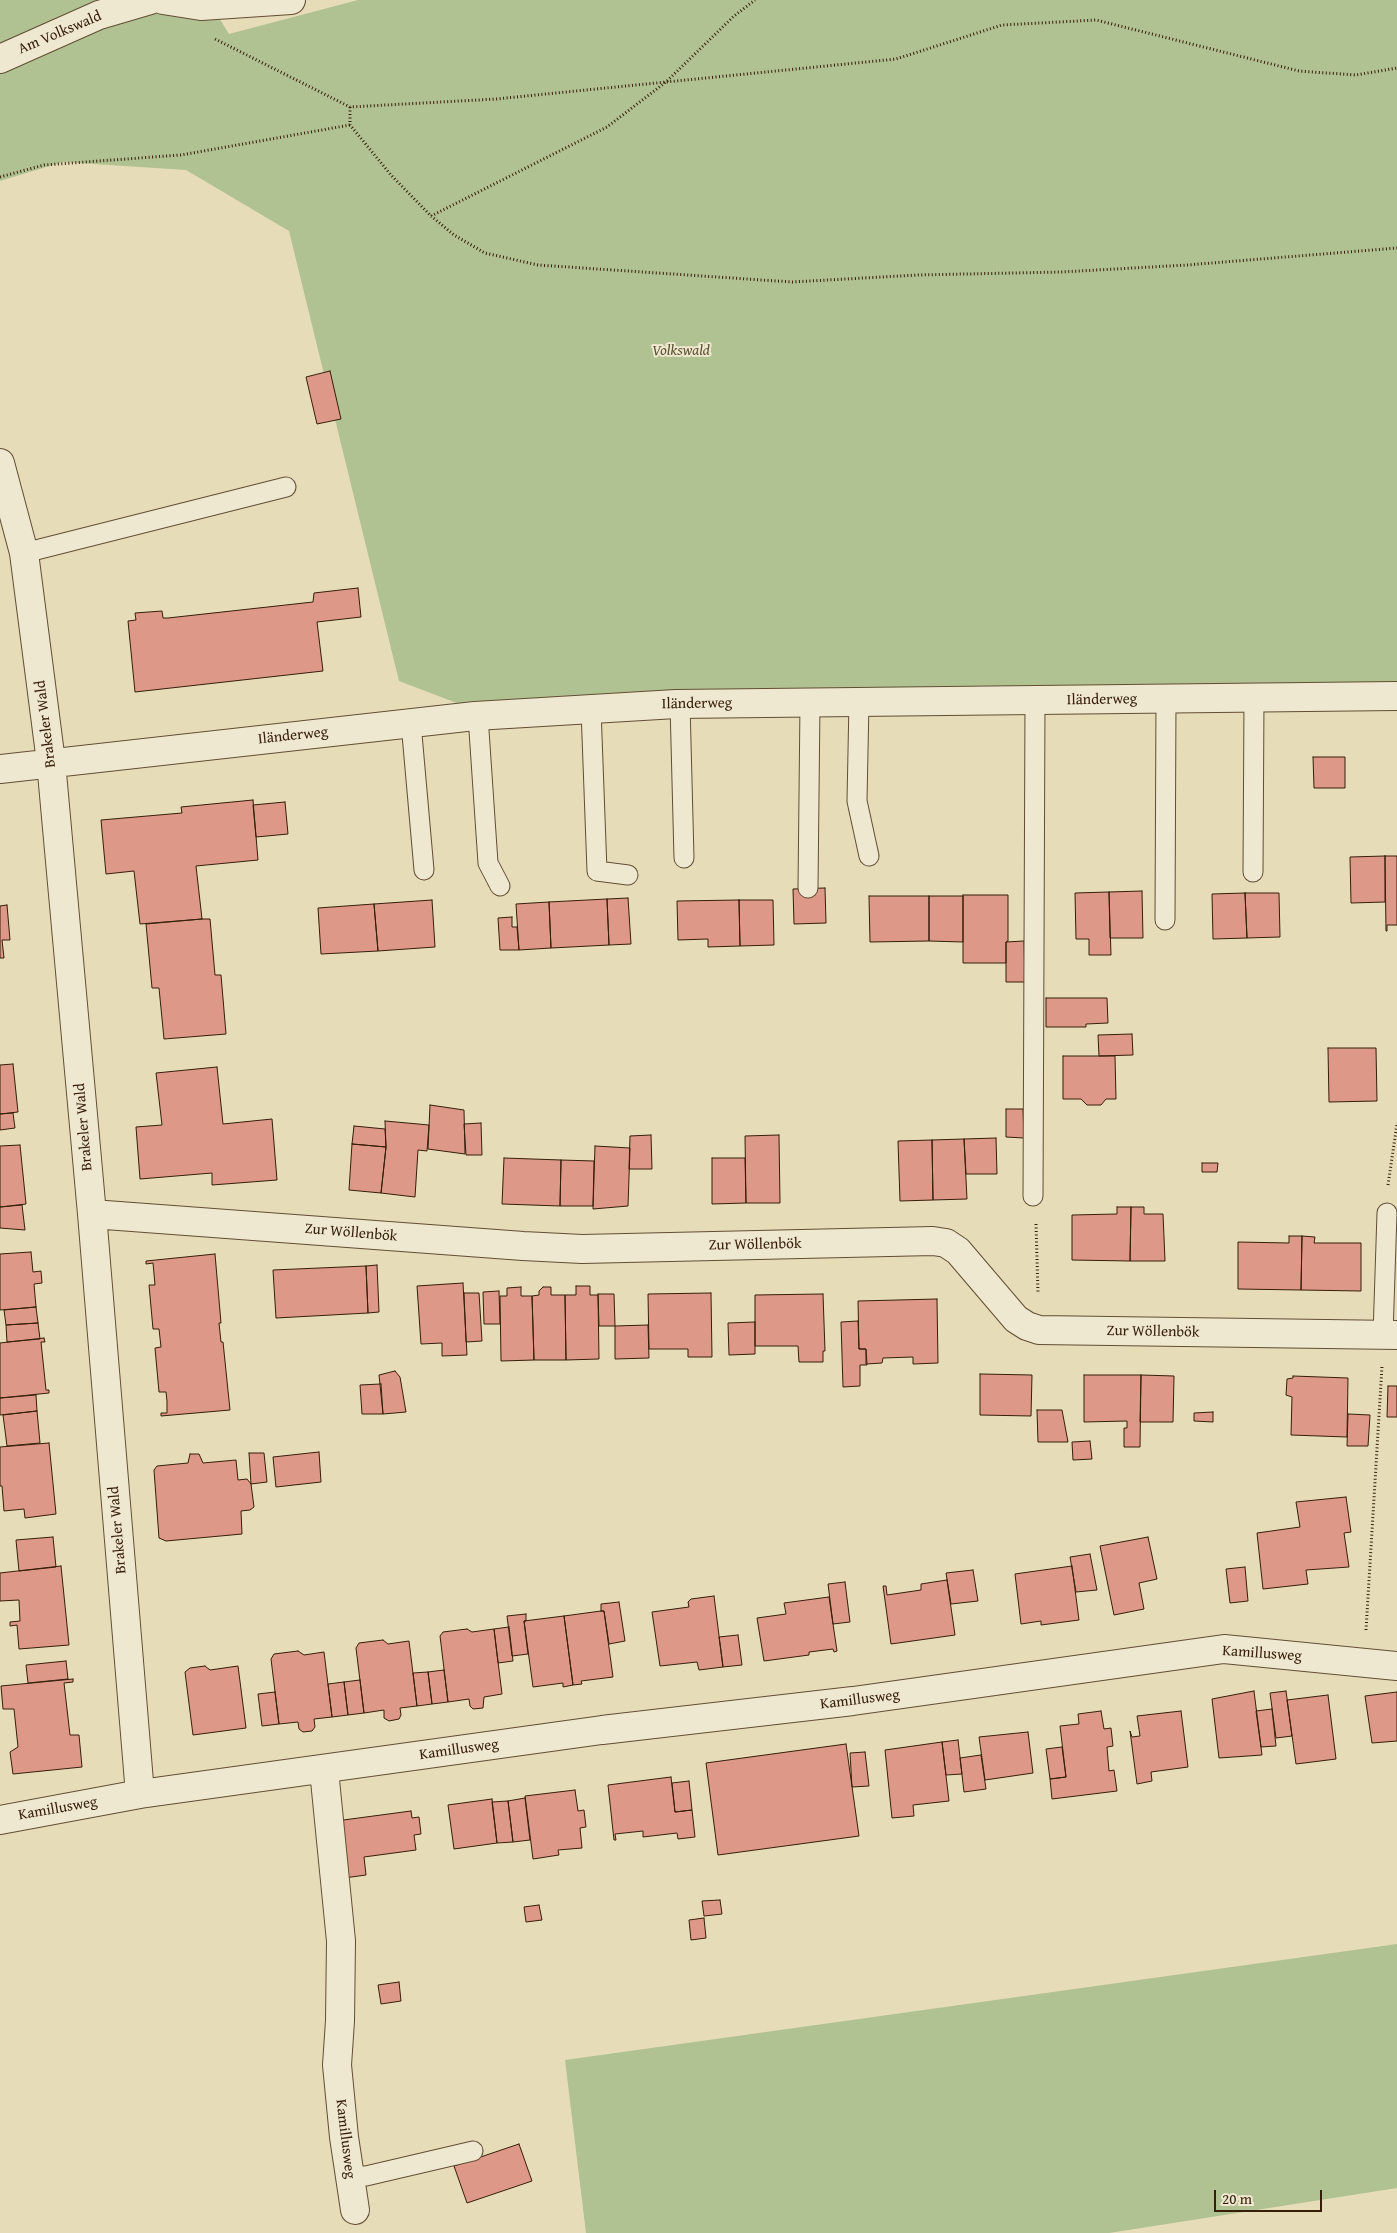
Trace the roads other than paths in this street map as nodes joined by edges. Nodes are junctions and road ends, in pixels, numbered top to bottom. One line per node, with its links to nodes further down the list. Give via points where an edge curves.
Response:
1 (150, 0): 4 (street, Am Volkswald, via 99,15)
2 (163, 0): 3 (street, via 201,6)
3 (291, 0)
4 (0, 59)
5 (0, 464): 7 (street, Brakeler Wald)
6 (286, 487): 7 (lane)
7 (24, 552): 18 (street, Brakeler Wald)
8 (1397, 696): 9 (street, Iländerweg)
9 (1254, 698): 10 (street, Iländerweg); 23 (lane)
10 (1166, 699): 11 (street, Iländerweg); 27 (lane)
11 (1035, 701): 13 (street, Iländerweg); 28 (lane)
12 (810, 702): 13 (street, Iländerweg); 14 (street, Iländerweg); 26 (lane)
13 (859, 702): 20 (lane, via 856,801)
14 (680, 704): 15 (street, Iländerweg); 21 (lane)
15 (591, 709): 16 (street, Iländerweg); 24 (lane, via 597,871)
16 (478, 716): 17 (street, Iländerweg); 25 (lane, via 488,864)
17 (410, 723): 18 (street, Iländerweg); 22 (lane)
18 (51, 762): 19 (street, Iländerweg); 30 (street, Brakeler Wald)
19 (0, 769)
20 (869, 856)
21 (684, 858)
22 (424, 870)
23 (1253, 872)
24 (628, 875)
25 (500, 886)
26 (808, 888)
27 (1164, 920)
28 (1033, 1196)
29 (1387, 1213): 31 (lane)
30 (92, 1214): 31 (street, Zur Wöllenbök, via 572,1248 939,1242 958,1251 1016,1319 1039,1330); 34 (street, Brakeler Wald)
31 (1390, 1335)
32 (1397, 1666): 33 (street, Kamillusweg, via 1224,1650 854,1701 592,1731)
33 (324, 1770): 34 (street, Kamillusweg); 37 (street, Kamillusweg, via 341,1941 336,2065)
34 (140, 1794): 35 (street, Kamillusweg)
35 (0, 1820)
36 (473, 2151): 37 (lane, via 366,2176)
37 (349, 2176): 38 (street, Kamillusweg)
38 (355, 2210)

